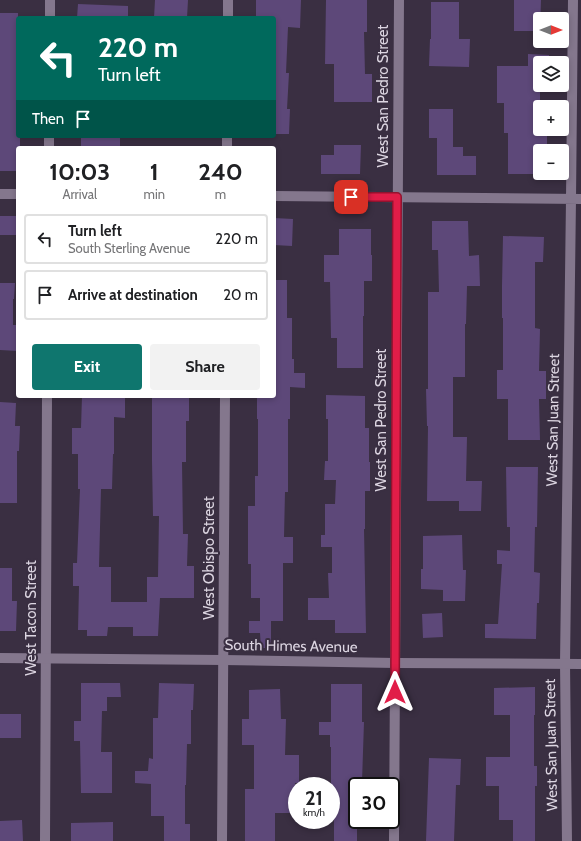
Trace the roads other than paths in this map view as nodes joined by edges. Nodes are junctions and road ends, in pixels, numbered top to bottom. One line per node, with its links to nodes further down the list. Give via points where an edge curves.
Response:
1 (50, 0): 5 (street)
2 (228, 0): 6 (street)
3 (399, 0): 10 (street, West San Pedro Street)
4 (573, 0): 11 (street, West San Juan Street)
5 (50, 16)
6 (228, 16)
7 (0, 194): 8 (street)
8 (16, 194)
9 (276, 196): 10 (street)
10 (397, 197): 11 (street); 17 (street, West San Pedro Street)
11 (576, 199): 18 (street, West San Juan Street)
12 (47, 398): 15 (street, West Tacon Street)
13 (225, 398): 16 (street, West Obispo Street)
14 (0, 658): 15 (street, South Himes Avenue)
15 (45, 659): 16 (street, South Himes Avenue); 20 (street, West Tacon Street)
16 (223, 660): 17 (street, South Himes Avenue); 21 (street, West Obispo Street)
17 (395, 663): 18 (street, South Himes Avenue); 22 (street, West San Pedro Street)
18 (565, 663): 19 (street, South Himes Avenue); 23 (street, West San Juan Street)
19 (581, 664)
20 (45, 841)
21 (222, 841)
22 (394, 841)
23 (567, 841)

